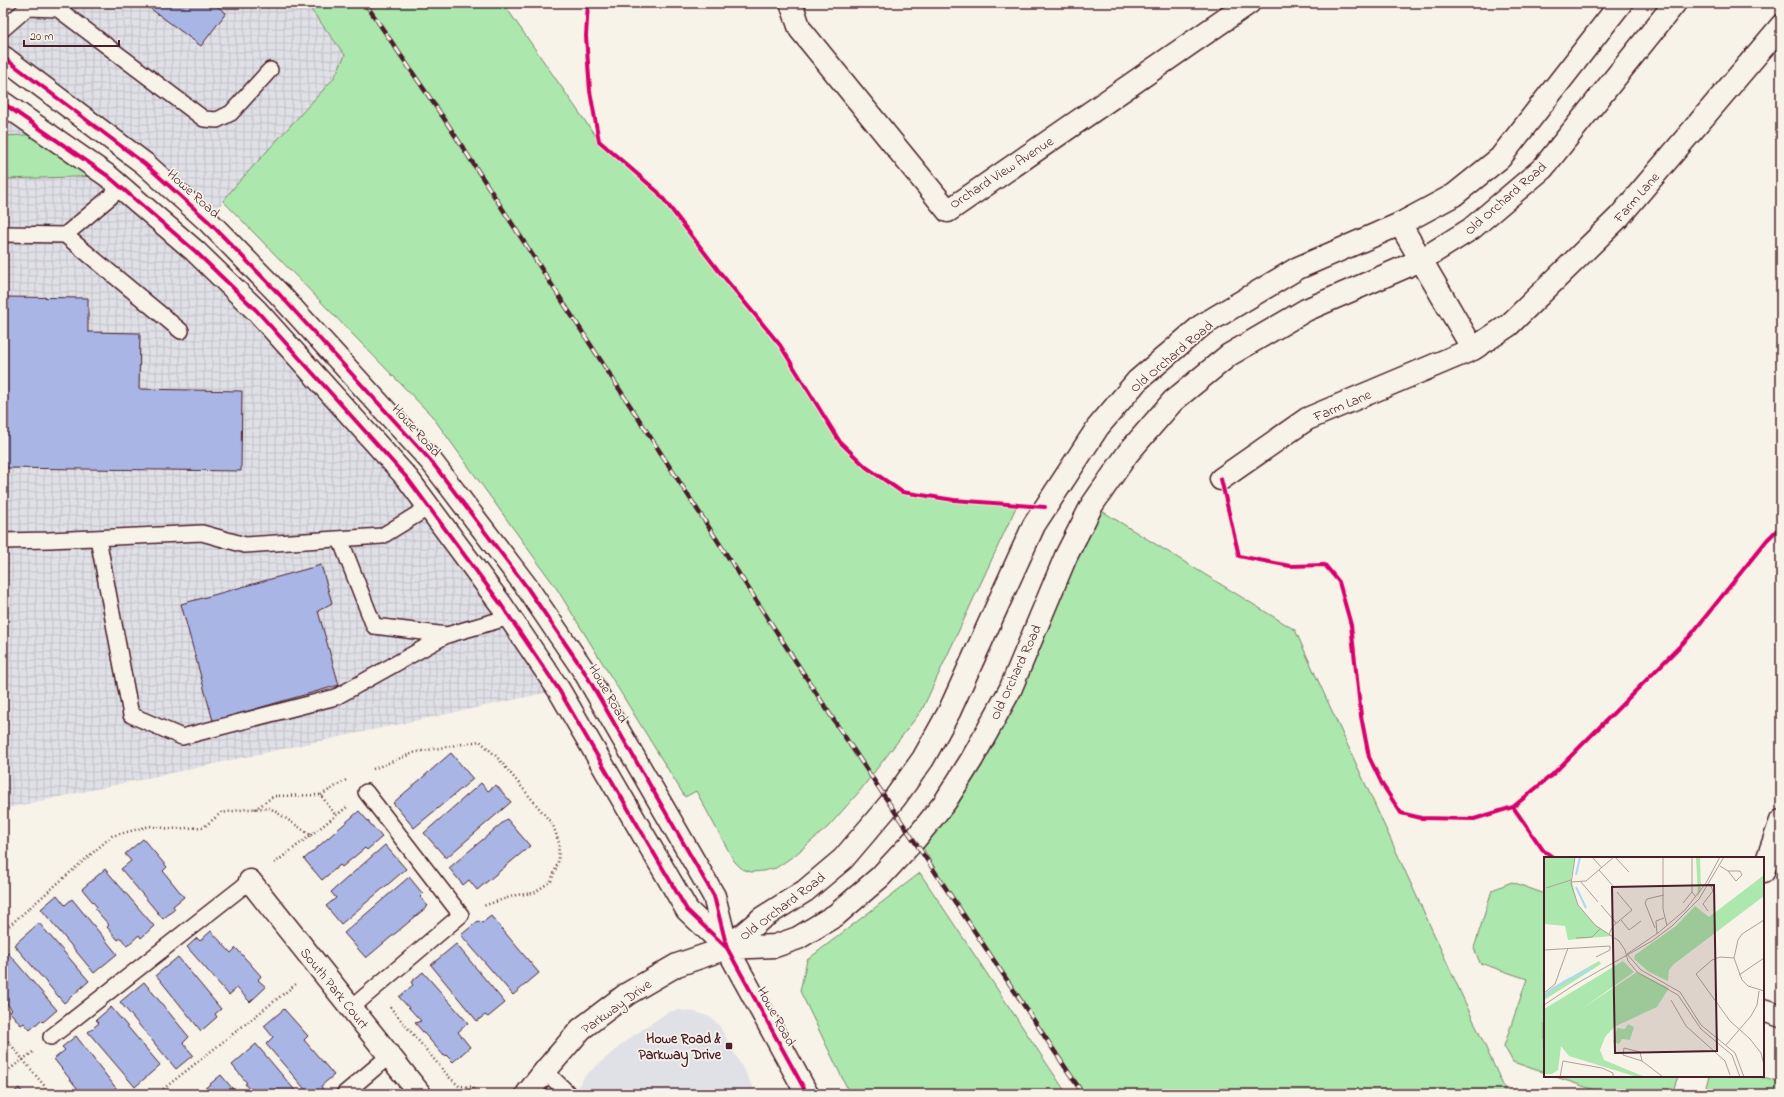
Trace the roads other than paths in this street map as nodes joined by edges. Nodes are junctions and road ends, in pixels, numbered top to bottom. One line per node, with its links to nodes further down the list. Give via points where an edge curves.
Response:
1 (791, 3): 2 (street, Orchard View Avenue, via 800,29 948,211)
2 (1249, 3)
3 (1621, 3): 11 (street, Old Orchard Road, via 1500,158 1454,195)
4 (1675, 3): 14 (street, Old Orchard Road, via 1543,168 1472,229)
5 (1781, 26): 16 (street, Farm Lane, via 1619,217 1509,325)
6 (3, 29): 8 (lane, via 26,8 58,8 204,119 217,120 231,112)
7 (3, 56): 28 (street, Howe Road, via 145,164 208,221 280,295 431,461 526,586 584,671 714,896)
8 (270, 70)
9 (3, 103): 10 (street, Howe Road, via 108,176)
10 (121, 188): 13 (lane); 18 (street, Howe Road, via 194,251 257,311 408,479)
11 (1400, 224): 14 (street); 28 (street, Old Orchard Road, via 1298,268 1201,326 1137,381 1098,427 1034,525 949,712 924,759 896,798 843,859 805,891 762,918)
12 (3, 234): 13 (lane)
13 (65, 235): 15 (lane)
14 (1421, 260): 16 (street); 28 (street, Old Orchard Road, via 1306,310 1229,355 1173,401 1128,453 1092,505 1066,556 1010,690 945,802 917,837 880,877 836,915 798,938 775,946)
15 (180, 332)
16 (1473, 349): 17 (street, Farm Lane, via 1307,419)
17 (1221, 479)
18 (429, 507): 20 (lane, via 382,536); 22 (street, Howe Road)
19 (98, 538): 20 (lane, via 202,532 244,545); 21 (lane); 23 (lane, via 131,715 182,738 336,697)
20 (340, 539): 23 (lane, via 374,626)
21 (3, 541)
22 (510, 617): 23 (lane); 28 (street, Howe Road, via 559,690 687,910)
23 (447, 635)
24 (366, 792): 29 (lane, via 461,915)
25 (1781, 821): 26 (street)
26 (1764, 869)
27 (250, 881): 29 (street, South Park Court); 32 (lane)
28 (727, 948): 34 (street, Parkway Drive, via 677,965 627,994 581,1030); 39 (street, Howe Road)
29 (351, 1008): 33 (street, South Park Court)
30 (1764, 1010): 31 (street)
31 (1781, 1016)
32 (51, 1037)
33 (389, 1056): 35 (lane); 36 (street, South Park Court)
34 (545, 1071): 37 (street, Parkway Drive); 38 (lane)
35 (344, 1094)
36 (420, 1094)
37 (527, 1094)
38 (569, 1094)
39 (807, 1094)

